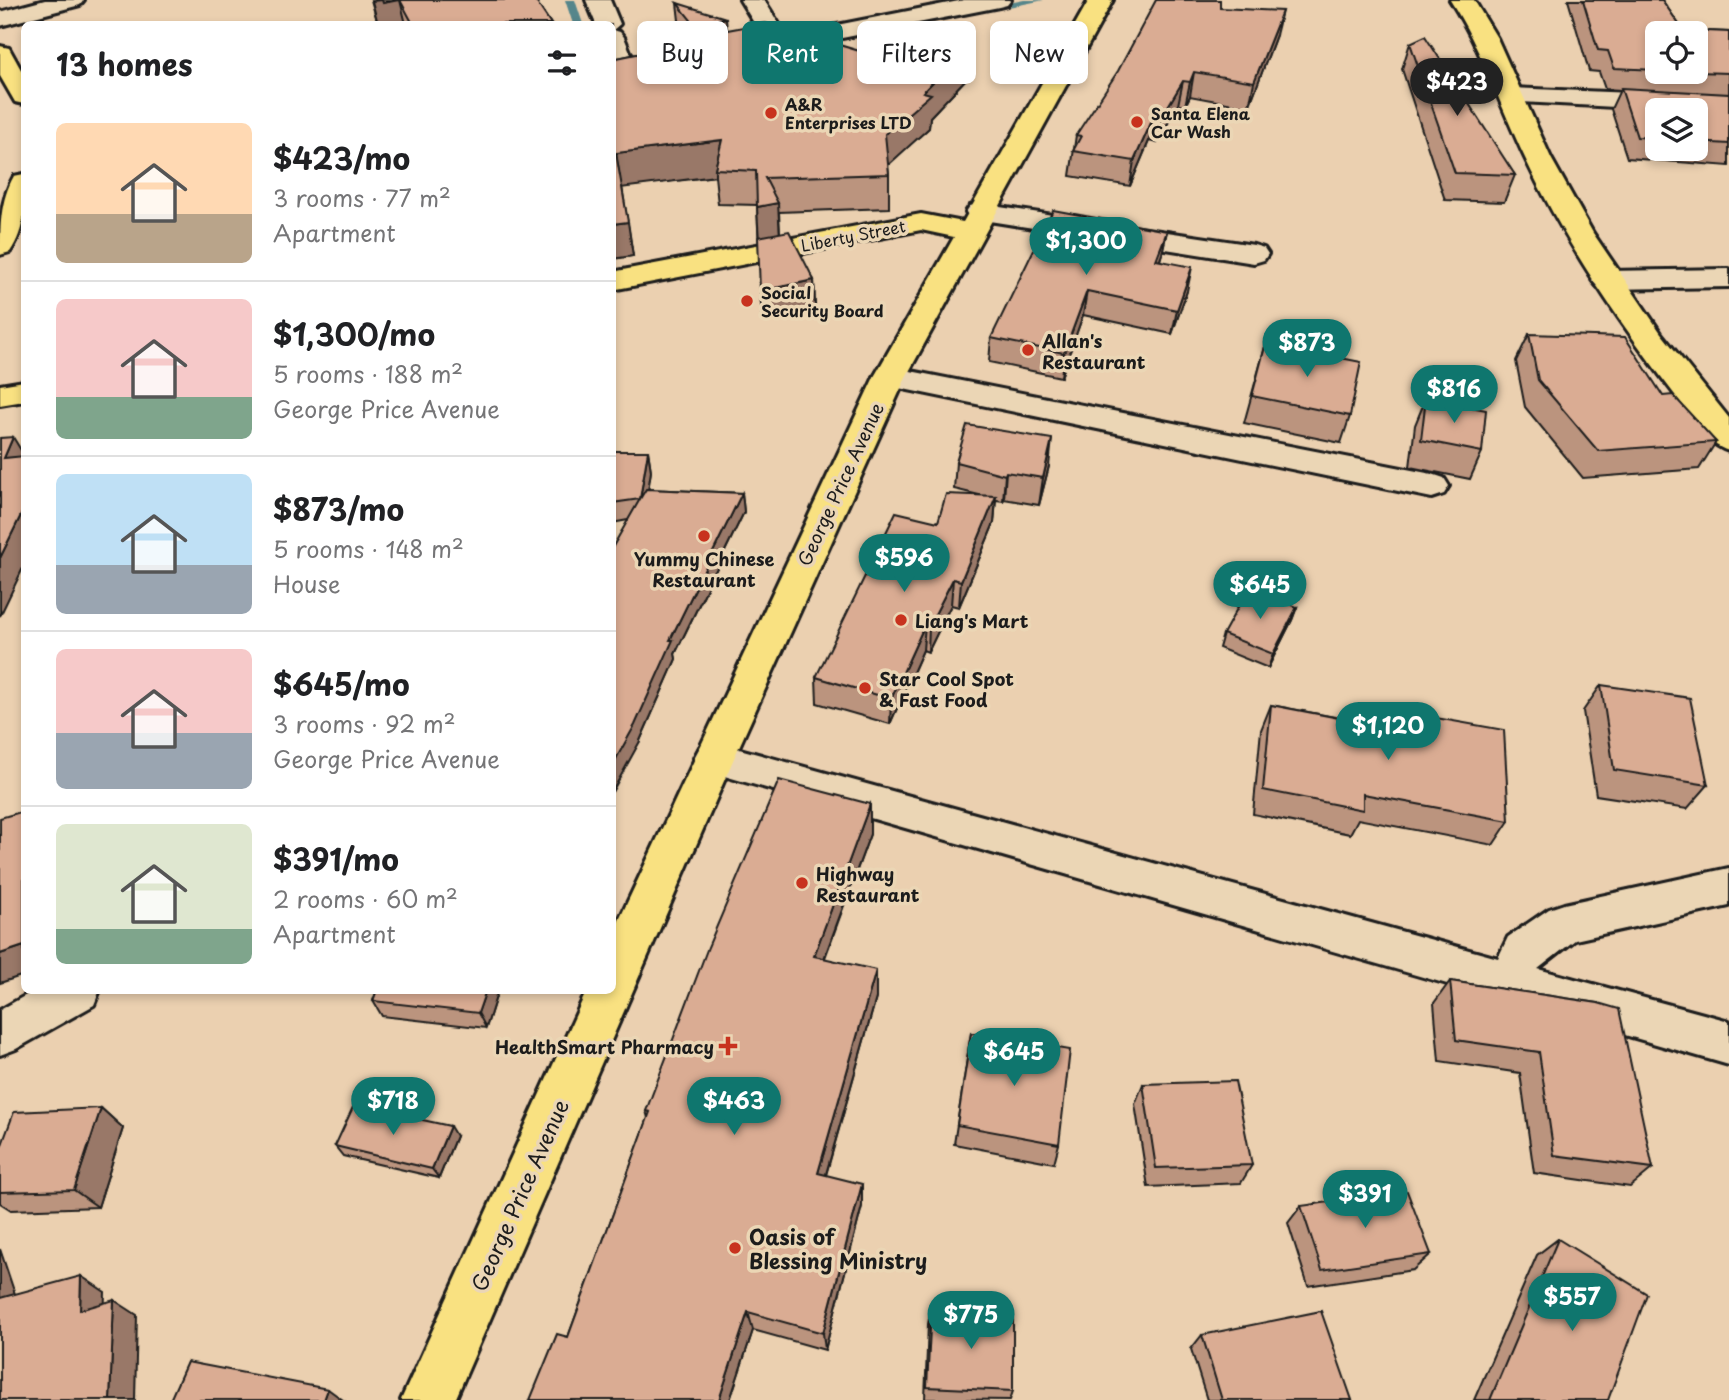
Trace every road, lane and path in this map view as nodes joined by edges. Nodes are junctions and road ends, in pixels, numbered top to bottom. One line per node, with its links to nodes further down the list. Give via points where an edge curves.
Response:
1 (72, 0): 7 (street)
2 (598, 0): 8 (street)
3 (752, 0): 9 (street)
4 (999, 0): 10 (street)
5 (1101, 0): 18 (main road, George Price Avenue)
6 (1462, 0): 15 (main road)
7 (0, 19)
8 (606, 21)
9 (765, 21)
10 (843, 30)
11 (0, 53): 14 (main road)
12 (616, 56): 13 (street)
13 (620, 75)
14 (21, 92)
15 (1512, 96): 16 (street); 23 (main road, via 1538,158)
16 (1729, 105)
17 (21, 197): 19 (main road)
18 (975, 222): 20 (street); 22 (main road, Liberty Street, via 921,222); 24 (main road, George Price Avenue)
19 (0, 246)
20 (1254, 254)
21 (1729, 278): 23 (street)
22 (616, 280)
23 (1607, 280): 27 (main road)
24 (890, 377): 28 (street); 29 (main road, George Price Avenue)
25 (21, 392): 26 (main road)
26 (0, 396)
27 (1729, 440)
28 (1433, 486)
29 (714, 758): 31 (main road, George Price Avenue); 32 (street)
30 (1729, 887): 32 (street, via 1564,923 1524,951)
31 (616, 976)
32 (1508, 982): 36 (street)
33 (71, 994): 35 (street)
34 (608, 994): 37 (main road, George Price Avenue)
35 (0, 1034)
36 (1729, 1043)
37 (428, 1400)

